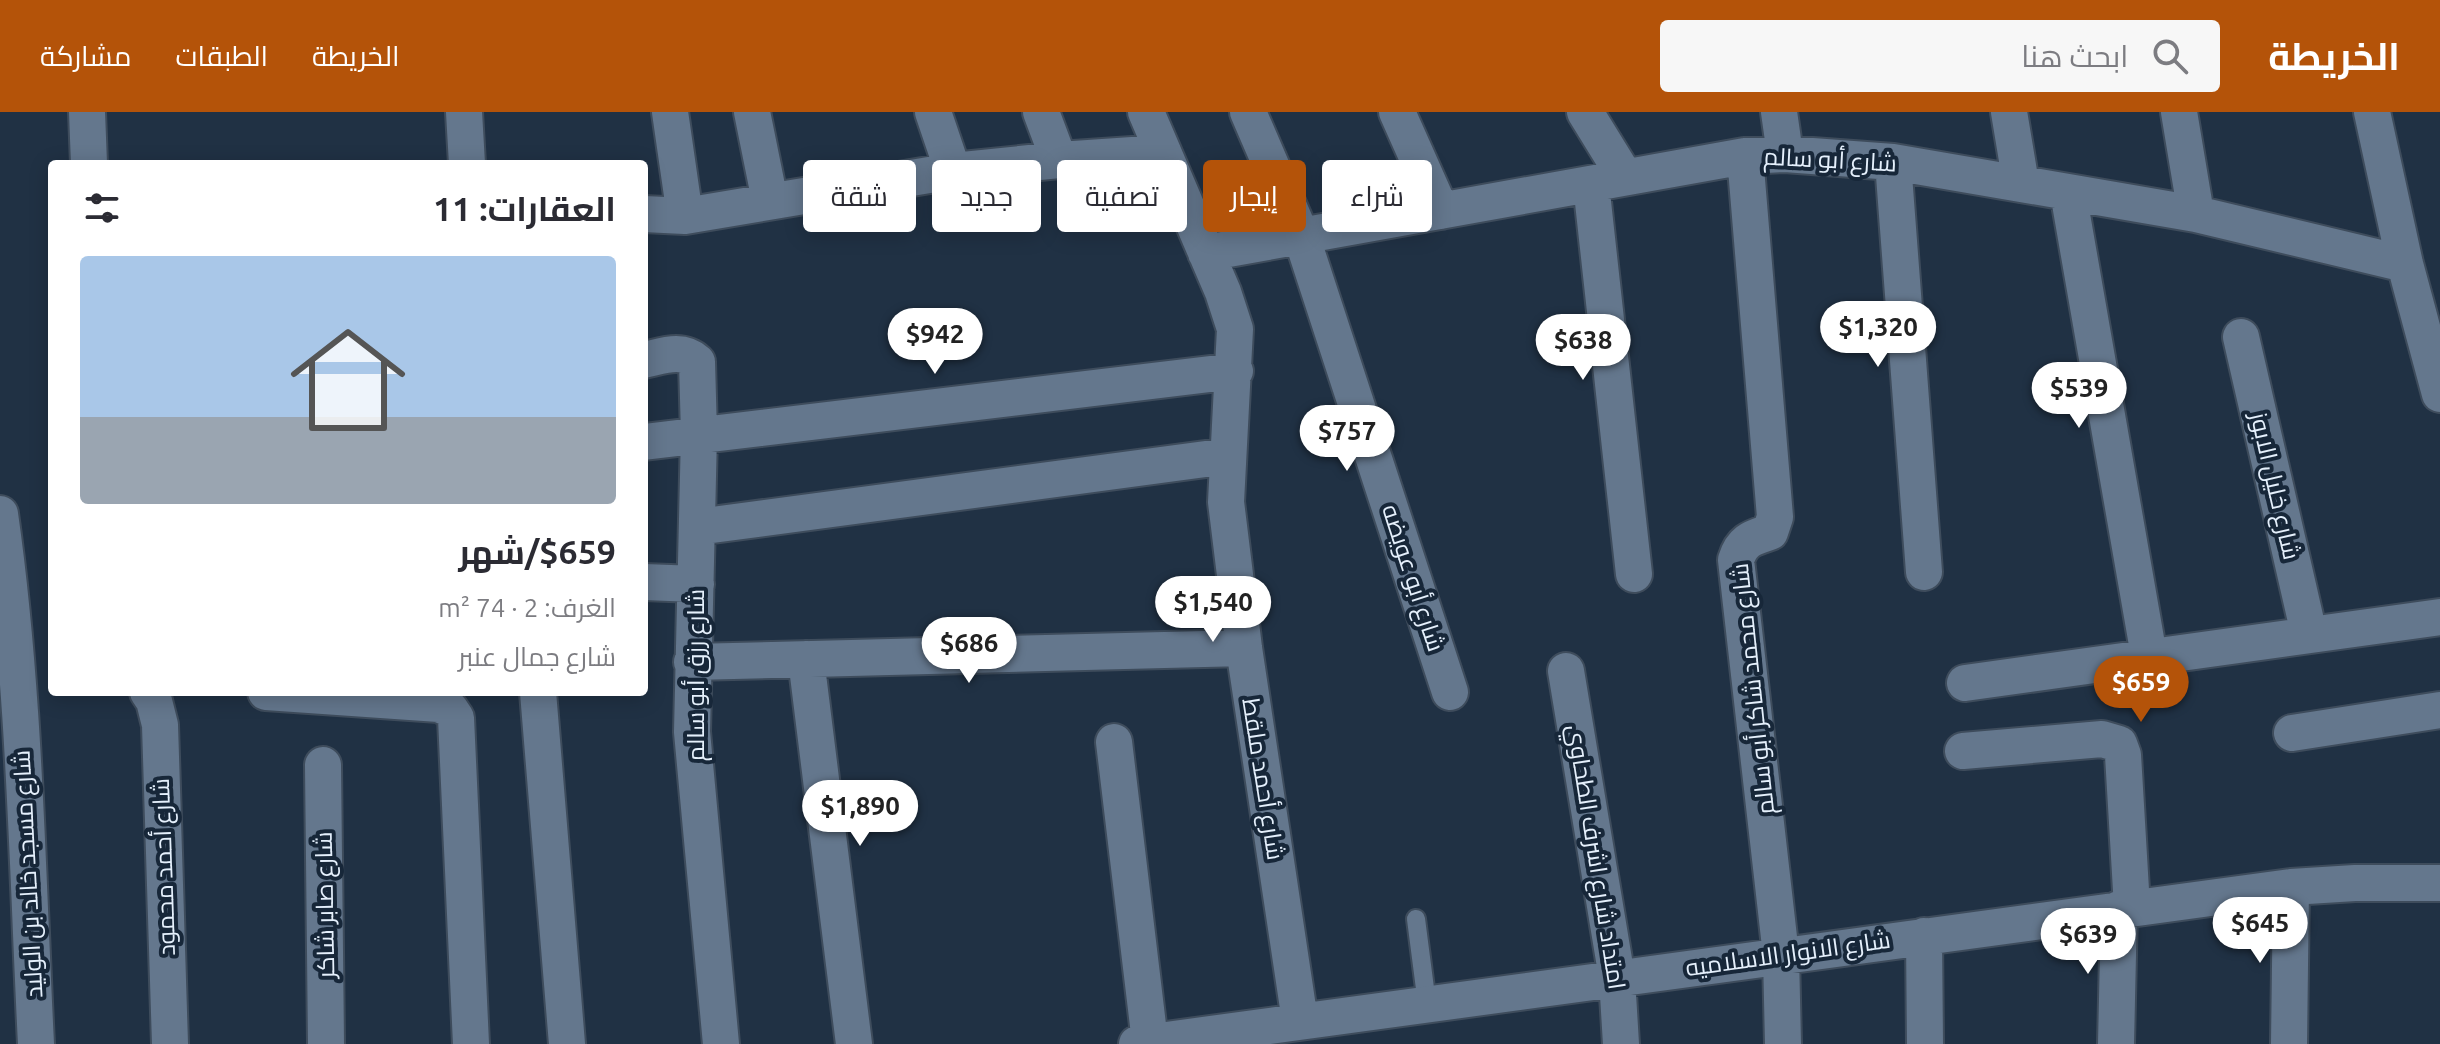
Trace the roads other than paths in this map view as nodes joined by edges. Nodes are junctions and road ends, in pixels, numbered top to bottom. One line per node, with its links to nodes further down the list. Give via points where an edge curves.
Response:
1 (87, 112): 18 (street)
2 (464, 112): 19 (street)
3 (670, 112): 31 (street)
4 (752, 112): 27 (street)
5 (933, 112): 20 (street)
6 (1041, 112): 21 (street)
7 (1146, 112): 15 (street, شارع أحمد ملقط)
8 (1248, 112): 32 (street, شارع أبو عويضه)
9 (1397, 112): 28 (street)
10 (1585, 112): 24 (street)
11 (1779, 112): 16 (street)
12 (2009, 112): 25 (street)
13 (2179, 112): 30 (street)
14 (2372, 112): 34 (street)
15 (1162, 153): 21 (street); 33 (street, شارع أحمد ملقط)
16 (1785, 154): 17 (street, شارع أبو سالم); 22 (street, شارع أبو سالم)
17 (1745, 156): 24 (street, شارع أبو سالم); 70 (street, شارع محمد شاكر أبو سالم, via 1775,517 1770,532 1746,541 1736,560)
18 (89, 160)
19 (467, 160)
20 (949, 160)
21 (1059, 160)
22 (1893, 162): 25 (street, شارع أبو سالم); 44 (street)
23 (932, 174): 27 (street)
24 (1608, 181): 28 (street, شارع أبو سالم); 45 (street)
25 (2021, 184): 26 (street, شارع أبو سالم)
26 (2068, 192): 30 (street, شارع أبو سالم); 51 (street)
27 (770, 201): 31 (street)
28 (1441, 211): 32 (street, شارع أبو سالم)
29 (648, 214): 31 (street)
30 (2196, 214): 34 (street, شارع أبو سالم)
31 (685, 216)
32 (1301, 235): 33 (street, شارع أبو سالم); 56 (street, شارع أبو عويضه)
33 (1206, 253): 37 (street, شارع أحمد ملقط, via 1235,329)
34 (2405, 264): 38 (street)
35 (2241, 337): 49 (street, شارع خليل الابوز)
36 (648, 359): 39 (street, شارع رزق أبو سالم, via 681,353 697,362)
37 (1235, 371): 39 (street); 41 (street, شارع أحمد ملقط)
38 (2440, 394)
39 (699, 434): 40 (street); 43 (street, شارع رزق أبو سالم)
40 (648, 441)
41 (1228, 456): 43 (street); 50 (street, شارع أحمد ملقط, via 1226,502)
42 (0, 514): 75 (street, شارع مسجد خالد بن الوليد, via 17,668)
43 (697, 527): 47 (street, شارع رزق أبو سالم)
44 (1924, 572)
45 (1634, 574)
46 (648, 582): 47 (street)
47 (696, 584): 53 (street, شارع رزق أبو سالم)
48 (2440, 617): 49 (street)
49 (2309, 634): 51 (street)
50 (1244, 648): 52 (street); 73 (street, شارع أحمد ملقط)
51 (2149, 656): 55 (street)
52 (806, 659): 53 (street); 81 (street)
53 (692, 662): 80 (street, شارع رزق أبو سالم, via 697,803)
54 (1566, 671): 71 (street, امتداد شارع اشرف الطحاوي)
55 (1965, 683)
56 (1450, 692)
57 (151, 696): 76 (street, شارع أحمد محمود, via 160,725)
58 (324, 696): 78 (street, via 439,704 456,718)
59 (538, 696): 79 (street)
60 (2440, 710): 61 (street)
61 (2292, 733)
62 (1114, 742): 74 (street)
63 (1963, 751): 67 (street, via 2102,739 2119,744)
64 (323, 765): 77 (street, شارع صابر شاكر)
65 (2440, 883): 66 (street, شارع الانوار الاسلاميه)
66 (2291, 887): 67 (street, شارع الانوار الاسلاميه); 86 (street)
67 (2126, 908): 69 (street, شارع الانوار الاسلاميه); 85 (street)
68 (1416, 919): 72 (lane)
69 (1924, 936): 70 (street, شارع الانوار الاسلاميه); 84 (street)
70 (1781, 955): 71 (street, شارع الانوار الاسلاميه); 83 (street)
71 (1617, 978): 72 (street, شارع الانوار الاسلاميه); 82 (street, امتداد شارع اشرف الطحاوي)
72 (1427, 1004): 73 (street, شارع الانوار الاسلاميه)
73 (1323, 1027): 74 (street, شارع الانوار الاسلاميه)
74 (1159, 1042)
75 (36, 1044)
76 (170, 1044)
77 (326, 1044)
78 (471, 1044)
79 (567, 1044)
80 (721, 1044)
81 (854, 1044)
82 (1621, 1044)
83 (1783, 1044)
84 (1925, 1044)
85 (2116, 1044)
86 (2289, 1044)

